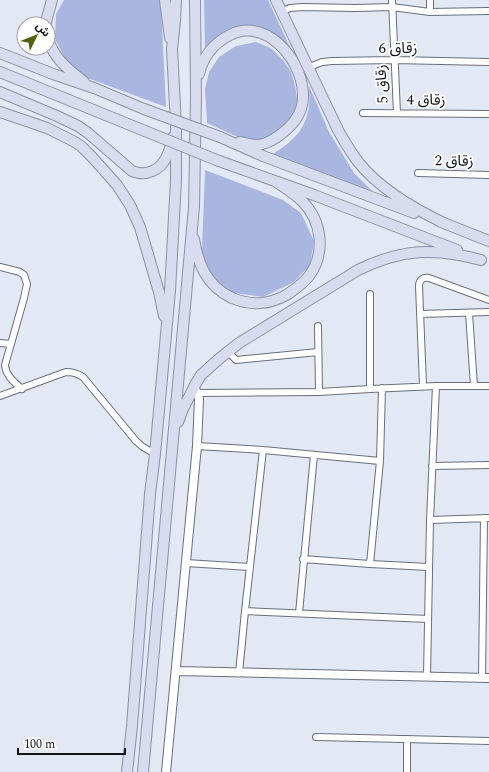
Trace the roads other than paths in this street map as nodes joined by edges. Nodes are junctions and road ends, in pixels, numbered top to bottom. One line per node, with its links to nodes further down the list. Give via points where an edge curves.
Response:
1 (52, 0): 14 (highway)
2 (165, 0): 15 (highway)
3 (176, 0): 15 (highway)
4 (195, 0): 24 (highway)
5 (276, 0): 12 (highway)
6 (355, 0): 10 (street)
7 (392, 0): 9 (street, زقاق 5)
8 (430, 0): 13 (street)
9 (392, 7): 10 (street); 13 (street); 18 (street, زقاق 5)
10 (355, 8): 12 (street, via 296,7)
11 (489, 11): 13 (street)
12 (282, 12): 20 (highway)
13 (430, 12)
14 (48, 16)
15 (172, 49): 29 (highway)
16 (0, 53): 22 (highway)
17 (56, 56): 22 (highway, via 70,71)
18 (394, 60): 19 (street, زقاق 6); 20 (street, زقاق 6, via 332,61); 27 (street, زقاق 5)
19 (489, 62)
20 (308, 68): 35 (highway, via 339,132 360,163 401,200)
21 (0, 72): 33 (highway, bridge, via 219,161)
22 (94, 88): 30 (highway, bridge)
23 (0, 92): 29 (highway, via 78,126 136,173 152,172 164,162)
24 (196, 96): 30 (highway, via 199,73 205,58 216,44 233,33 252,31 264,34 284,48 290,56 302,87 301,108 296,120 281,135 258,145); 34 (highway)
25 (0, 112): 45 (highway, via 47,128 81,146 124,195 140,227 155,277 162,306)
26 (363, 113): 27 (street, زقاق 4)
27 (397, 113): 28 (street, زقاق 4)
28 (489, 114)
29 (176, 126): 45 (highway, via 176,188)
30 (223, 139): 35 (highway)
31 (418, 173): 32 (street, زقاق 2)
32 (489, 174)
33 (275, 181): 34 (highway, via 294,193 309,209 317,225 320,247 318,258 309,276 292,291 273,301 245,303 221,291 208,279 197,255); 37 (highway)
34 (194, 207): 63 (highway)
35 (446, 224): 36 (highway)
36 (489, 241)
37 (485, 261): 48 (highway, via 450,253 419,252 374,262)
38 (0, 267): 47 (street, via 20,272 26,281)
39 (370, 294): 56 (street)
40 (489, 300): 43 (street, via 425,278 419,282)
41 (469, 312): 42 (street); 43 (street); 52 (street)
42 (489, 312)
43 (420, 314): 50 (street)
44 (318, 326): 49 (street)
45 (165, 339): 62 (highway)
46 (0, 343): 47 (street)
47 (11, 344): 54 (street, via 6,371)
48 (228, 352): 49 (street, via 236,360); 57 (highway, via 201,375)
49 (318, 352): 58 (street)
50 (423, 386): 51 (street); 55 (street)
51 (436, 386): 52 (street); 67 (street)
52 (474, 386): 53 (street)
53 (489, 386)
54 (22, 388): 59 (street); 62 (street, via 66,372 78,374 131,435)
55 (382, 388): 56 (street); 65 (street)
56 (370, 389): 58 (street)
57 (196, 391): 58 (street); 60 (street, via 199,399); 63 (highway, via 179,418)
58 (319, 392)
59 (0, 396)
60 (197, 446): 61 (street); 71 (street)
61 (263, 450): 64 (street); 73 (street)
62 (155, 454): 85 (highway)
63 (171, 454): 86 (highway)
64 (314, 455): 65 (street); 70 (street)
65 (380, 461): 72 (street)
66 (489, 465): 67 (street)
67 (432, 466): 69 (street)
68 (486, 518): 69 (street); 81 (street)
69 (430, 520): 74 (street)
70 (304, 558): 72 (street); 76 (street)
71 (186, 563): 73 (street); 78 (street)
72 (370, 564): 74 (street)
73 (250, 567): 75 (street)
74 (429, 567): 77 (street)
75 (245, 611): 76 (street); 79 (street)
76 (299, 613): 77 (street)
77 (428, 619): 80 (street)
78 (176, 671): 79 (street); 87 (street)
79 (239, 673): 80 (street)
80 (427, 676): 81 (street)
81 (486, 678)
82 (316, 737): 83 (street)
83 (407, 739): 84 (street); 88 (street)
84 (489, 741)
85 (127, 772)
86 (143, 772)
87 (166, 772)
88 (407, 772)

